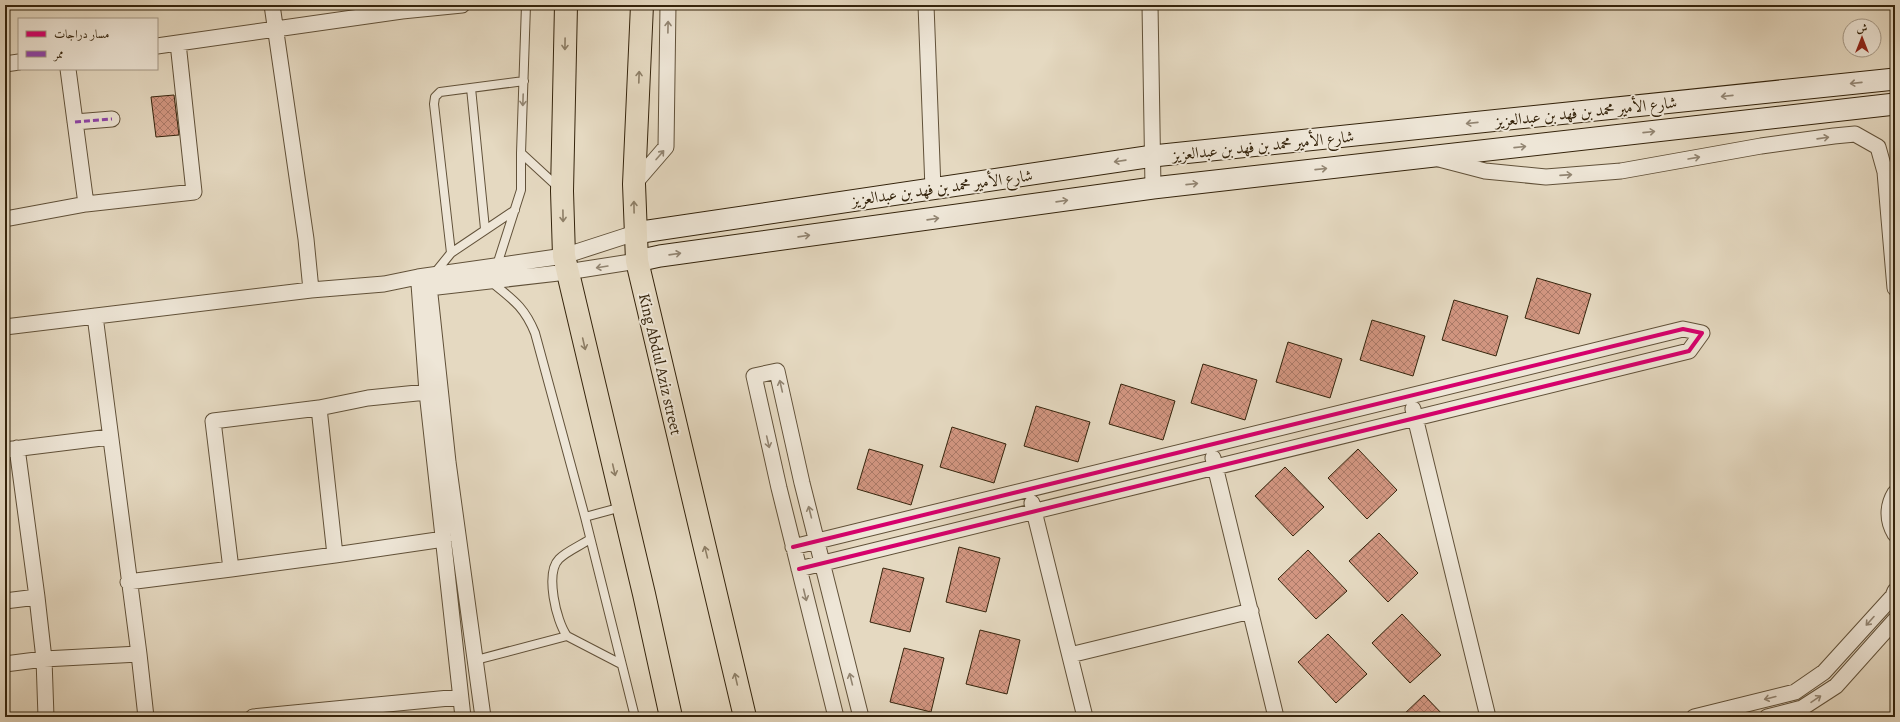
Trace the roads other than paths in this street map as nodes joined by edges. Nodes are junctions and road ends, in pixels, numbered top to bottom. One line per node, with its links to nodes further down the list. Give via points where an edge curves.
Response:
1 (272, 5): 9 (street)
2 (462, 5): 9 (street)
3 (526, 5): 16 (lane)
4 (566, 5): 27 (main road, one-way to 27)
5 (642, 5): 24 (main road, King Abdul Aziz street, one-way to 5)
6 (668, 5): 24 (street, one-way to 6, via 666,148)
7 (926, 5): 26 (street)
8 (1150, 5): 22 (street)
9 (275, 28): 10 (street); 40 (street)
10 (178, 44): 11 (street); 28 (street, via 194,192)
11 (158, 46)
12 (18, 62): 13 (street)
13 (5, 64)
14 (68, 70): 20 (street)
15 (1895, 79): 22 (main road, شارع الأمير محمد بن فهد بن عبدالعزيز, one-way to 22)
16 (524, 81): 17 (lane); 21 (lane, one-way to 21)
17 (471, 88): 31 (lane); 33 (lane, via 440,92 435,97 434,104)
18 (1895, 104): 23 (main road, شارع الأمير محمد بن فهد بن عبدالعزيز, one-way to 18)
19 (112, 119): 20 (street)
20 (75, 122): 28 (street)
21 (521, 153): 27 (lane); 29 (lane, via 522,181)
22 (1153, 156): 25 (street); 26 (main road, شارع الأمير محمد بن فهد بن عبدالعزيز, one-way to 26)
23 (1431, 157): 25 (main road, شارع الأمير محمد بن فهد بن عبدالعزيز, one-way to 23); 39 (street, one-way to 39, via 1485,171 1546,177 1621,171 1761,146 1855,134 1878,147 1880,153)
24 (634, 184): 32 (main road, King Abdul Aziz street, one-way to 24)
25 (1153, 188): 34 (main road, شارع الأمير محمد بن فهد بن عبدالعزيز, one-way to 25)
26 (933, 189): 32 (main road, شارع الأمير محمد بن فهد بن عبدالعزيز)
27 (562, 191): 35 (main road, one-way to 35)
28 (86, 204): 30 (street)
29 (515, 210): 31 (lane); 36 (lane)
30 (5, 219)
31 (484, 229): 33 (lane)
32 (635, 233): 34 (main road, King Abdul Aziz street); 35 (street)
33 (451, 253): 37 (lane)
34 (637, 261): 35 (street, one-way to 35); 87 (main road, King Abdul Aziz street, one-way to 34)
35 (565, 264): 36 (street); 38 (street); 53 (main road, one-way to 53)
36 (497, 266): 37 (street)
37 (426, 281): 38 (street); 40 (street); 43 (street); 75 (street)
38 (490, 281): 55 (lane, via 521,307 529,319)
39 (1895, 288)
40 (311, 290): 41 (street)
41 (95, 316): 42 (street); 47 (street)
42 (5, 327)
43 (427, 392): 45 (street, via 368,398); 57 (street)
44 (1410, 396): 46 (street); 46 (street, via 1683,329 1702,333 1689,350); 48 (street)
45 (318, 408): 61 (street); 63 (street, via 213,421)
46 (1415, 418): 50 (street); 92 (street)
47 (110, 437): 49 (street); 65 (street)
48 (1210, 445): 50 (street); 51 (street)
49 (11, 449): 67 (street)
50 (1216, 467): 54 (street); 69 (street)
51 (1029, 490): 54 (street); 59 (street)
52 (1895, 493): 56 (street, via 1888,512)
53 (623, 507): 55 (lane); 86 (main road)
54 (1034, 511): 62 (street); 73 (street)
55 (585, 517): 58 (lane)
56 (1895, 534)
57 (444, 539): 61 (street); 78 (street)
58 (590, 539): 71 (lane, via 559,559 554,566 552,577 558,618); 77 (lane)
59 (817, 542): 60 (street); 60 (street, one-way to 60, via 777,371 754,376); 62 (street)
60 (794, 547): 64 (street)
61 (335, 556): 63 (street)
62 (823, 563): 64 (street); 89 (street, one-way to 62)
63 (231, 569): 65 (street)
64 (799, 569): 88 (street, one-way to 88)
65 (128, 582): 72 (street)
66 (1895, 591): 93 (street, one-way to 93, via 1824,672 1794,692)
67 (37, 597): 68 (street); 74 (street)
68 (5, 601)
69 (1251, 611): 73 (street); 91 (street)
70 (1895, 620): 94 (street, one-way to 70, via 1802,708 1836,686)
71 (567, 636): 75 (lane); 77 (lane)
72 (139, 654): 74 (street); 81 (street)
73 (1070, 656): 90 (street)
74 (44, 660): 76 (street); 80 (street)
75 (476, 660): 84 (street)
76 (5, 664)
77 (621, 664): 85 (lane)
78 (460, 697): 79 (street); 83 (street)
79 (351, 712): 82 (street)
80 (46, 717)
81 (146, 717)
82 (253, 717)
83 (463, 717)
84 (483, 717)
85 (635, 717)
86 (671, 717)
87 (745, 717)
88 (836, 717)
89 (861, 717)
90 (1085, 717)
91 (1276, 717)
92 (1488, 717)
93 (1694, 717)
94 (1767, 717)

